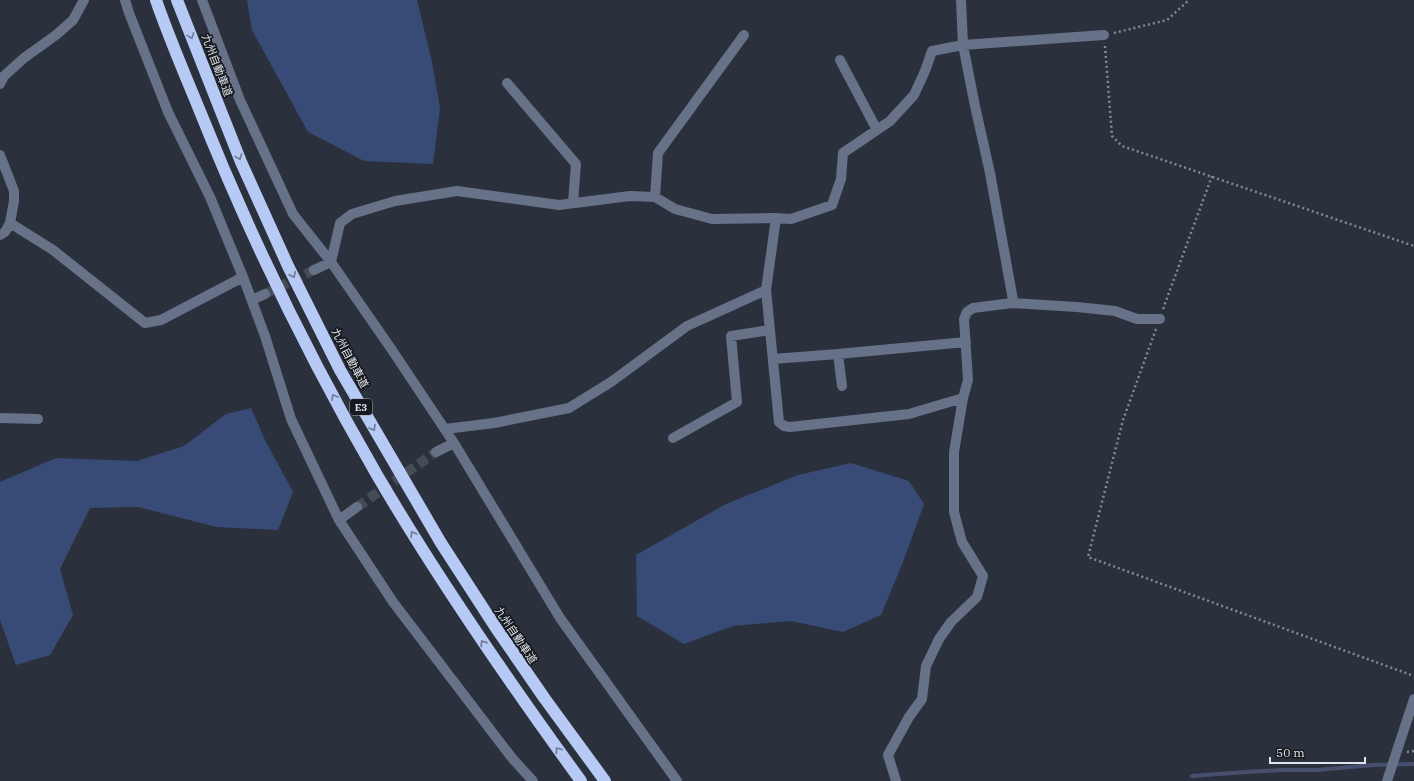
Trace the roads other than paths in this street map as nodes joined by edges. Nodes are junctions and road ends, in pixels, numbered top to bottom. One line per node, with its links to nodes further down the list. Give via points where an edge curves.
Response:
1 (84, 0): 12 (street, via 73,20 24,58 4,76)
2 (125, 0): 22 (street, via 168,112 210,197)
3 (156, 0): 44 (highway, E3, one-way to 3, via 529,710 423,551 323,378 270,272 223,168)
4 (177, 0): 45 (highway, 九州自動車道 / E3, one-way to 45, via 241,162 288,266 340,370 445,550 505,641)
5 (202, 0): 20 (street, via 240,100 293,214)
6 (961, 0): 9 (street)
7 (744, 35): 15 (street, via 658,153)
8 (1104, 35): 9 (street)
9 (963, 46): 13 (street, via 932,51 914,95 890,122); 26 (street, via 992,180)
10 (840, 60): 13 (street)
11 (507, 83): 16 (street, via 576,164)
12 (0, 84)
13 (877, 130): 17 (street, via 843,153 841,179 832,205 791,219)
14 (0, 155): 18 (street, via 14,191)
15 (655, 197): 16 (street, via 630,196); 17 (street, via 675,209 712,219)
16 (573, 203): 20 (street, via 559,205 457,191 395,201 352,214 340,223)
17 (776, 218): 23 (street)
18 (10, 223): 19 (street); 22 (street, via 53,250 145,323 161,320)
19 (0, 235)
20 (330, 262): 21 (street); 36 (street)
21 (314, 270)
22 (243, 277): 25 (street)
23 (766, 290): 28 (street); 36 (street, via 687,326 611,382 569,408 494,423)
24 (265, 294): 25 (street)
25 (252, 300): 41 (street, via 291,419)
26 (1012, 303): 27 (street, via 1115,311 1137,319); 29 (street, via 973,308 967,312 964,319)
27 (1160, 319)
28 (770, 330): 31 (street); 37 (street, via 731,336 737,402)
29 (966, 342): 30 (street); 33 (street, via 968,380)
30 (838, 354): 31 (street); 32 (street)
31 (773, 359): 33 (street, via 779,422 784,426 909,414)
32 (842, 386)
33 (963, 398): 47 (street, via 954,452 954,512 962,542 982,576 977,597 951,622 939,639 926,666 922,700 909,717 888,755)
34 (0, 418): 35 (street)
35 (38, 419)
36 (445, 429): 38 (street)
37 (673, 438)
38 (454, 443): 39 (street); 46 (street, via 560,618)
39 (436, 452)
40 (357, 507): 41 (street)
41 (339, 520): 43 (street, via 393,602 512,758)
42 (1414, 699): 48 (street)
43 (533, 781)
44 (581, 781)
45 (605, 781)
46 (676, 781)
47 (896, 781)
48 (1387, 781)

